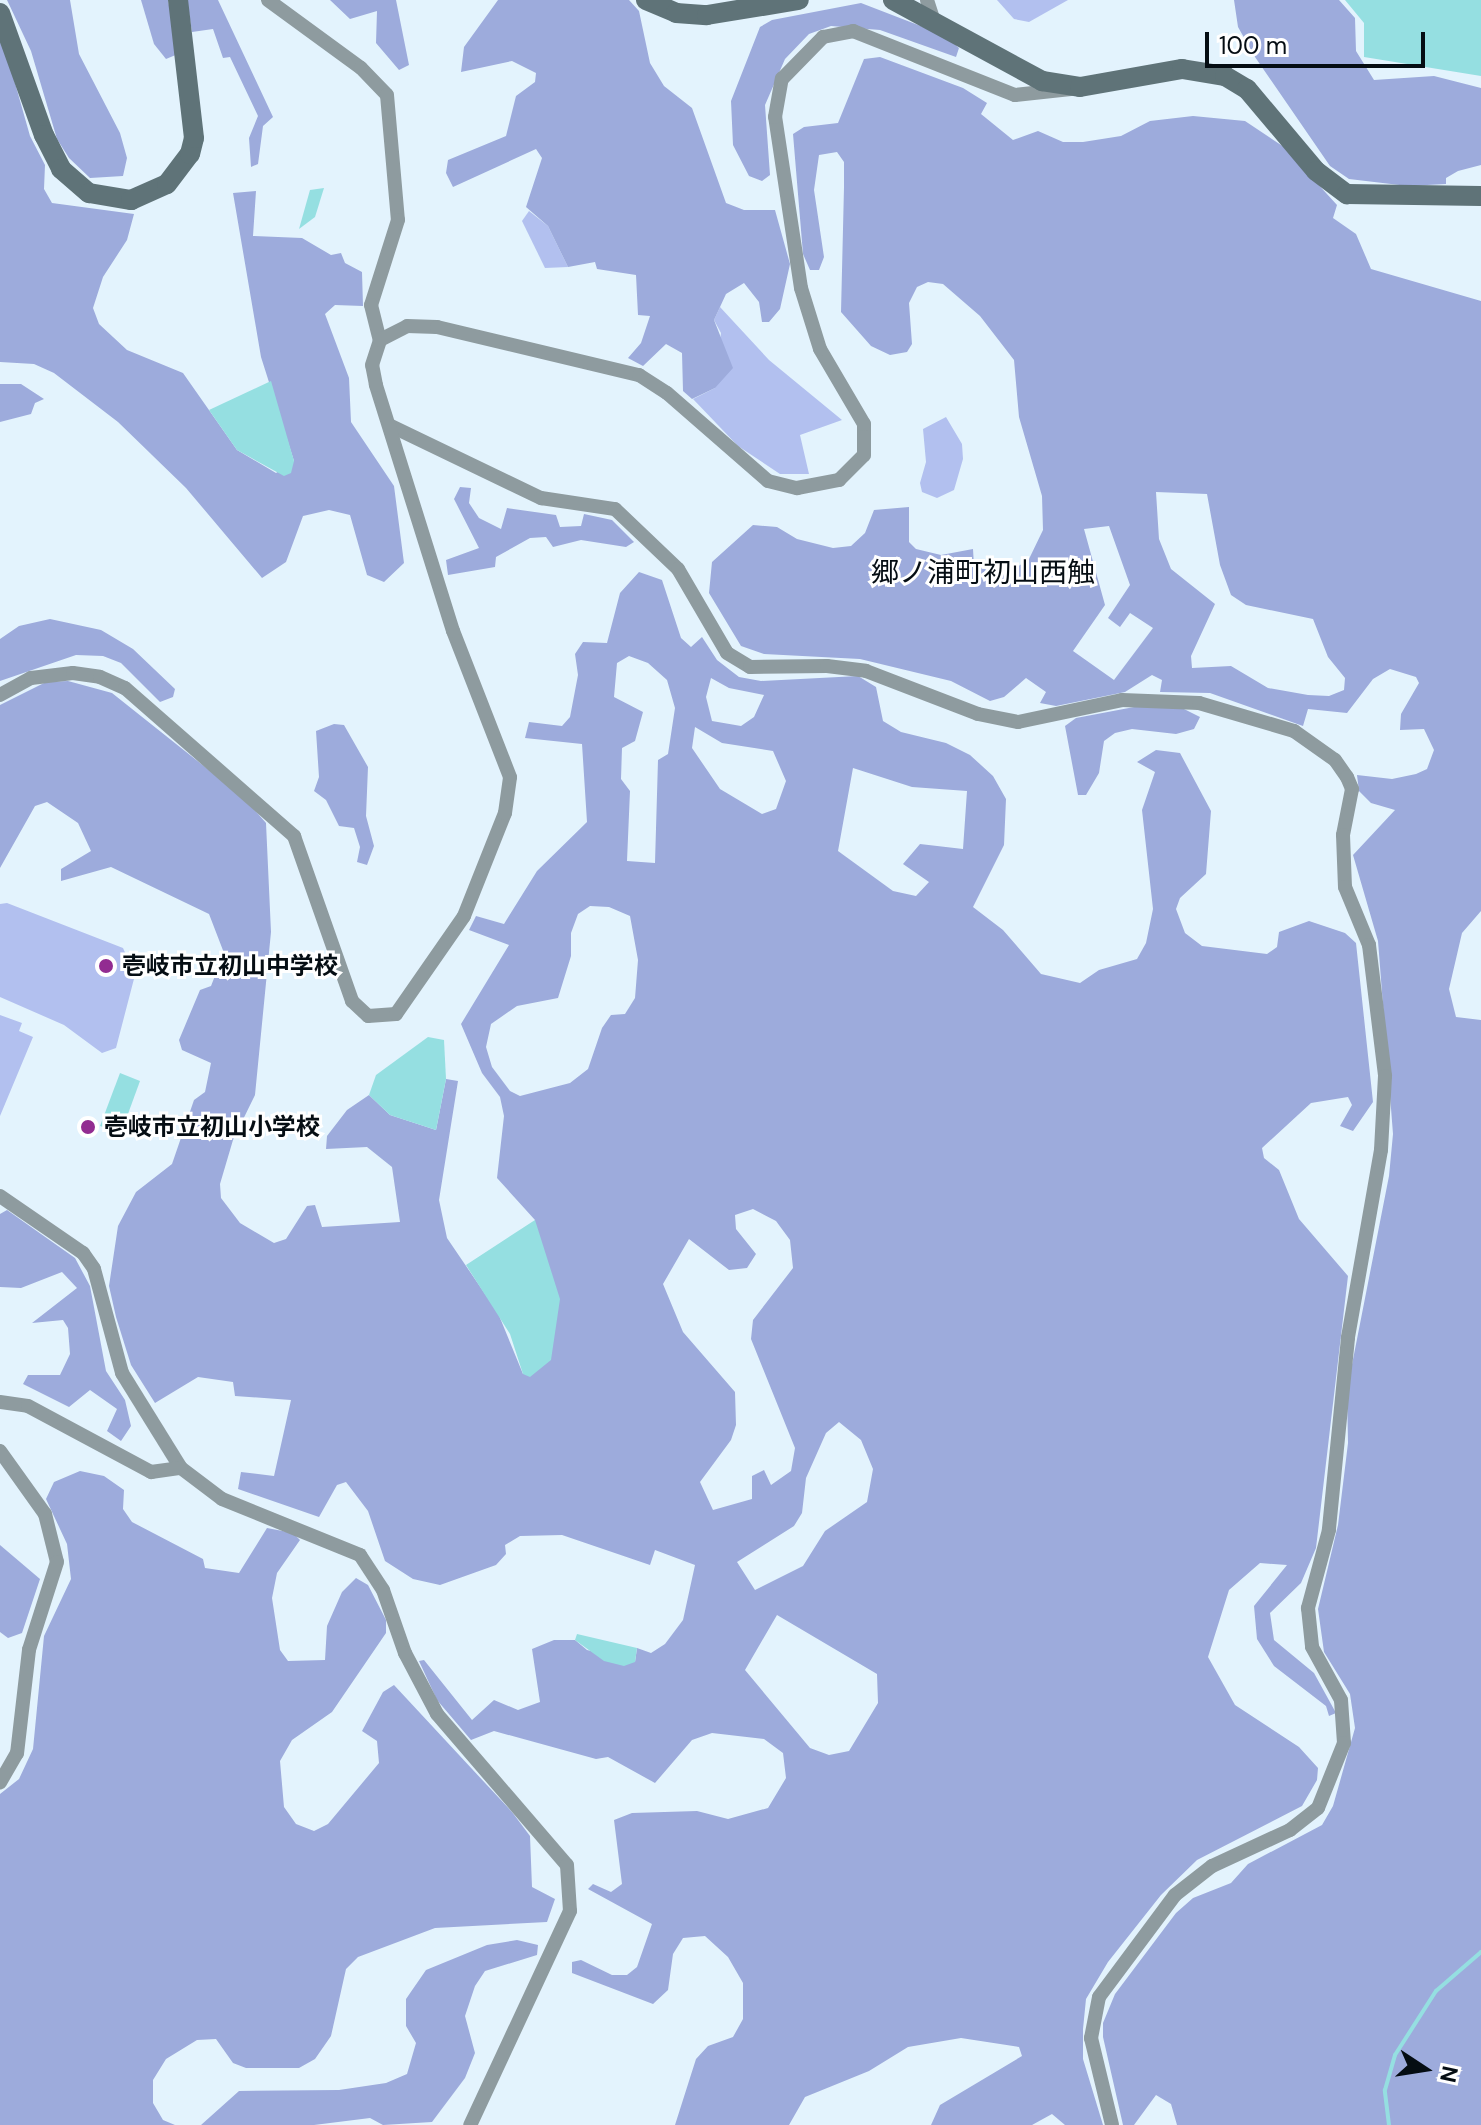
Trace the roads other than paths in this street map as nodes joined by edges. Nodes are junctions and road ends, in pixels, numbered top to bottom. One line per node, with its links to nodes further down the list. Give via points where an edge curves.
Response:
1 (178, 0): 7 (main road, via 194,138 185,163 167,184 131,200 89,193 53,157)
2 (268, 0): 11 (street, via 361,68 387,95 398,220 371,305)
3 (646, 0): 4 (main road, via 676,13 707,15)
4 (799, 0)
5 (893, 0): 8 (main road)
6 (927, 0): 8 (street)
7 (0, 13)
8 (934, 22): 9 (main road, via 1024,76)
9 (1080, 87): 10 (main road, via 1182,69 1211,71 1247,89 1316,171 1347,194); 11 (street, via 1015,95 853,31 823,37 782,79 775,117 801,288 820,349 864,424 864,455 839,480 797,488 768,481 639,375 437,327 407,326)
10 (1481, 196)
11 (380, 340): 12 (street, via 372,365)
12 (389, 425): 13 (street, via 453,631 510,777 505,813 464,916 396,1014 368,1016 352,1001 294,836 125,688 73,673 31,678); 20 (street, via 541,498 615,509 678,569 727,653 750,667 866,671 978,714 1018,722 1122,700 1199,703 1294,731 1335,760 1347,777 1352,789 1343,835 1345,887 1369,945 1385,1076 1381,1150 1348,1338 1329,1530 1308,1608 1312,1647 1341,1700 1344,1743 1318,1808 1290,1830 1212,1866 1175,1895 1099,1997 1091,2038)
13 (0, 695)
14 (0, 1196): 17 (street, via 83,1253 94,1269 122,1373)
15 (0, 1402): 17 (street, via 28,1406 151,1472)
16 (0, 1451): 18 (street, via 45,1514 57,1562 30,1642 17,1753)
17 (181, 1468): 19 (street, via 222,1499 360,1555 383,1590 405,1653 437,1714 567,1865 570,1911)
18 (0, 1782)
19 (470, 2125)
20 (1112, 2125)

